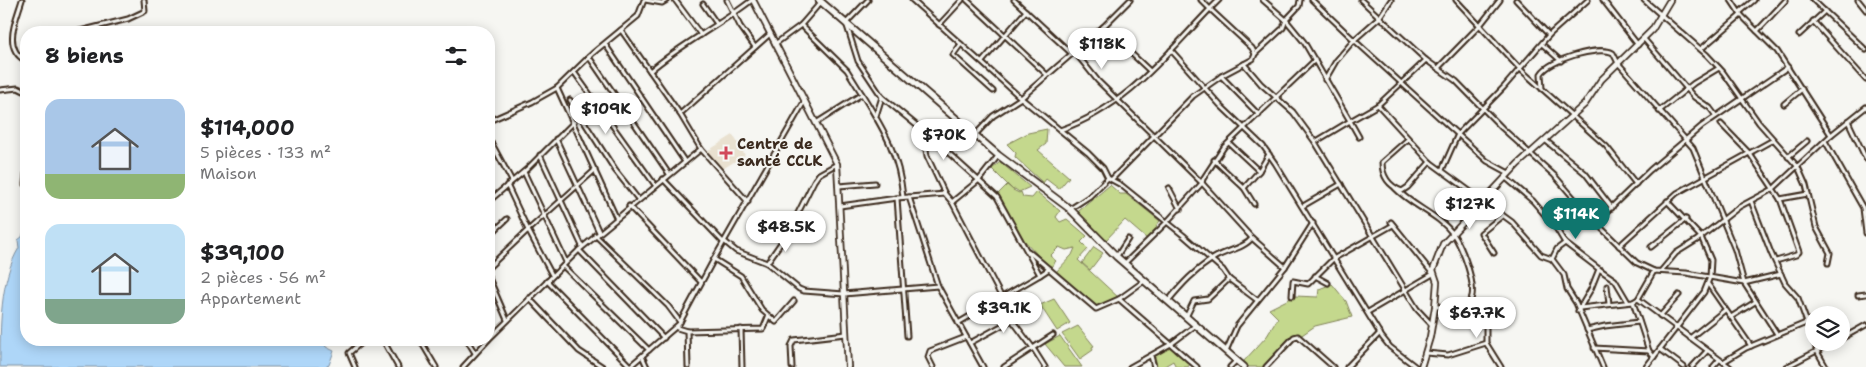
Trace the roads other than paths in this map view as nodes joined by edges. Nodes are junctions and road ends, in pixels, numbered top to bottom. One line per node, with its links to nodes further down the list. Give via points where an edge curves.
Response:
1 (22, 0): 72 (street, via 12,42)
2 (144, 0): 50 (street, via 145,11)
3 (645, 0): 31 (street); 52 (street, via 639,14)
4 (675, 0): 55 (street)
5 (727, 0): 40 (street)
6 (753, 0): 40 (street); 54 (street)
7 (868, 0): 45 (street)
8 (912, 0): 49 (street)
9 (962, 0): 49 (street)
10 (966, 0): 58 (street)
11 (1014, 0): 37 (street)
12 (1130, 0): 51 (street)
13 (1201, 0): 35 (street)
14 (1219, 0): 35 (street)
15 (1263, 0): 43 (street)
16 (1300, 0): 43 (street, via 1299,6)
17 (1312, 0): 60 (street)
18 (1361, 0): 42 (street)
19 (1391, 0): 42 (street)
20 (1456, 0): 47 (street)
21 (1500, 0): 47 (street)
22 (1516, 0): 56 (street)
23 (1603, 0): 65 (street)
24 (1644, 0): 41 (street)
25 (1670, 0): 41 (street)
26 (1731, 0): 39 (street)
27 (1754, 0): 39 (street)
28 (1786, 0): 53 (street)
29 (1813, 0): 38 (street)
30 (1858, 0): 36 (street)
31 (664, 1)
32 (820, 1): 45 (highway); 48 (street)
33 (1585, 1): 56 (street)
34 (703, 4): 46 (street)
35 (1210, 10): 68 (street); 71 (street)
36 (1866, 10)
37 (1026, 11): 58 (street); 70 (street)
38 (1825, 11): 44 (street); 69 (street)
39 (1741, 13): 53 (street); 67 (street)
40 (734, 14): 46 (street); 66 (street)
41 (1661, 14): 59 (street); 67 (street)
42 (1379, 18): 60 (street); 75 (street)
43 (1286, 20): 71 (street, via 1284,28); 74 (street)
44 (1813, 21): 57 (street); 90 (street)
45 (846, 23): 101 (street, via 858,61); 127 (highway)
46 (717, 24): 55 (street)
47 (1481, 24): 81 (street); 83 (street)
48 (801, 25): 62 (street); 100 (street, via 847,70)
49 (939, 25): 63 (street)
50 (100, 26)
51 (1104, 27): 70 (street); 85 (street)
52 (621, 30): 61 (street); 84 (street)
53 (1757, 31): 80 (street)
54 (770, 34): 62 (street); 66 (street)
55 (701, 35): 84 (street)
56 (1549, 35): 64 (street)
57 (1799, 35)
58 (1005, 37): 77 (street); 87 (street)
59 (1644, 39): 65 (street); 96 (street)
60 (1354, 40): 89 (street); 91 (street)
61 (605, 44): 73 (street); 151 (street)
62 (775, 44): 107 (street)
63 (962, 44): 77 (street); 99 (street, via 953,55)
64 (1543, 45): 76 (street); 83 (street)
65 (1638, 45): 78 (street)
66 (755, 47): 113 (street)
67 (1701, 49): 82 (street)
68 (1171, 50): 85 (street); 93 (street)
69 (1866, 50)
70 (1072, 52): 87 (street); 106 (street)
71 (1255, 54): 79 (street)
72 (20, 57)
73 (589, 57): 86 (street); 160 (street)
74 (1315, 60): 89 (street); 104 (street)
75 (1426, 60): 81 (street); 91 (street)
76 (1561, 61): 78 (street, via 1585,53 1606,51 1612,53); 94 (street, via 1543,70)
77 (982, 62): 103 (street)
78 (1618, 63): 112 (street); 116 (street)
79 (1244, 64): 88 (street); 104 (street)
80 (1788, 66): 97 (street); 102 (street)
81 (1438, 68): 111 (street)
82 (1719, 68): 96 (street); 102 (street)
83 (1520, 69): 94 (street); 111 (street)
84 (650, 71): 113 (street)
85 (1150, 71): 106 (street)
86 (574, 72): 92 (street); 173 (street)
87 (1046, 74): 103 (street)
88 (1221, 76): 93 (street); 114 (street)
89 (1326, 80): 119 (street)
90 (1866, 80)
91 (1402, 83): 109 (street); 126 (street)
92 (557, 88): 118 (street); 121 (street)
93 (1205, 88): 124 (street); 129 (street)
94 (1542, 88): 116 (street)
95 (20, 89): 98 (street)
96 (1687, 89): 112 (street); 117 (street)
97 (1802, 89): 108 (street); 128 (street)
98 (0, 90)
99 (993, 91)
100 (862, 94): 115 (street); 122 (street)
101 (882, 97): 115 (street); 131 (street)
102 (1740, 97): 117 (street); 136 (street)
103 (1021, 98): 125 (street); 127 (street, via 993,116)
104 (1276, 99): 114 (street); 139 (street, via 1293,112)
105 (570, 100): 185 (street)
106 (1118, 100): 125 (street, via 1085,120); 129 (street)
107 (804, 102): 122 (street); 191 (street)
108 (1784, 104)
109 (1378, 105): 119 (street); 133 (street)
110 (1866, 107): 120 (street)
111 (1483, 108): 126 (street); 143 (street)
112 (1659, 110): 135 (street)
113 (680, 114): 141 (street)
114 (1260, 115): 124 (street)
115 (876, 116): 184 (street, via 900,170)
116 (1573, 116): 134 (street); 171 (street, via 1606,146)
117 (1716, 116): 135 (street)
118 (495, 118)
119 (1350, 121): 130 (street); 139 (street)
120 (1848, 121): 128 (street); 149 (street)
121 (574, 122): 132 (street); 155 (street)
122 (816, 123): 153 (street)
123 (1722, 124): 145 (street)
124 (1245, 129): 140 (street); 144 (street)
125 (1059, 130): 164 (street, via 1088,153)
126 (1458, 134): 156 (street); 159 (street, via 1487,161)
127 (975, 135): 147 (highway)
128 (1831, 135): 138 (street)
129 (1154, 136): 164 (street); 168 (street)
130 (1359, 137)
131 (932, 138): 165 (street); 179 (street, via 926,153)
132 (556, 139): 146 (street); 169 (street)
133 (1408, 139): 152 (street); 177 (street, via 1382,162 1383,172)
134 (1545, 139): 143 (street); 197 (street, via 1585,173)
135 (1686, 140): 161 (street, via 1696,152); 171 (street)
136 (1773, 140): 145 (street); 148 (street)
137 (1807, 141): 148 (street)
138 (1825, 141): 154 (street); 212 (street, via 1863,208)
139 (1315, 142): 170 (street)
140 (1229, 143): 150 (street); 157 (street)
141 (702, 149): 151 (street); 191 (street)
142 (495, 150): 166 (street)
143 (1530, 153): 159 (street); 207 (street)
144 (1269, 154): 157 (street); 196 (street)
145 (1750, 154): 161 (street); 178 (street)
146 (540, 155): 158 (street); 187 (street)
147 (998, 155): 165 (street); 198 (highway)
148 (1788, 157): 154 (street)
149 (1866, 159)
150 (1214, 160): 168 (street); 176 (street)
151 (685, 162): 160 (street)
152 (1430, 162): 156 (street); 177 (street, via 1408,187 1402,191)
153 (837, 164): 174 (street); 235 (street, via 819,174 789,231)
154 (1798, 167): 178 (street); 180 (street)
155 (595, 170): 169 (street); 202 (street)
156 (1442, 170): 188 (street)
157 (1259, 171): 176 (street)
158 (524, 172): 166 (street); 200 (street)
159 (1510, 173): 162 (street)
160 (668, 174): 163 (street)
161 (1703, 177): 189 (street); 205 (street)
162 (1506, 178): 188 (street); 220 (street, via 1533,201)
163 (663, 179): 173 (street); 219 (street)
164 (1110, 179): 198 (street); 208 (street)
165 (979, 180): 192 (street); 224 (street, via 998,197)
166 (512, 181): 172 (street)
167 (875, 183): 174 (street)
168 (1202, 183): 199 (street); 216 (street)
169 (577, 184): 187 (street); 211 (street)
170 (1341, 184): 196 (street); 217 (street)
171 (1636, 184): 197 (street)
172 (507, 185): 181 (street); 210 (street)
173 (655, 186): 185 (street)
174 (839, 186): 195 (street)
175 (1169, 188): 199 (street)
176 (1244, 188): 193 (street)
177 (1395, 188): 213 (street)
178 (1772, 189): 186 (street); 190 (street)
179 (945, 194): 182 (street); 192 (street)
180 (1808, 194): 186 (street); 237 (street, via 1816,227 1830,253)
181 (495, 196)
182 (909, 197): 184 (street); 257 (street)
183 (897, 198): 184 (street); 195 (street); 259 (street)
184 (904, 198)
185 (638, 199): 194 (street)
186 (1780, 199): 233 (street, via 1799,252)
187 (561, 200): 200 (street); 221 (street)
188 (1484, 200): 201 (street); 213 (street)
189 (1667, 201): 204 (street); 222 (street)
190 (1751, 201): 205 (street); 233 (street)
191 (748, 202): 219 (street)
192 (952, 202): 268 (street)
193 (1254, 204)
194 (629, 206): 202 (street); 253 (street)
195 (840, 206): 262 (street)
196 (1303, 206): 206 (street)
197 (1612, 208): 207 (street)
198 (1070, 209): 227 (highway)
199 (1180, 209): 208 (street)
200 (544, 215): 210 (street); 234 (street)
201 (1502, 216): 226 (street, via 1481,234); 230 (street, via 1525,235 1541,255)
202 (616, 217): 211 (street)
203 (507, 219): 209 (street)
204 (1686, 219): 215 (street); 223 (street)
205 (1722, 220): 215 (street); 255 (street)
206 (1313, 222): 228 (street); 239 (street)
207 (1596, 222): 222 (street)
208 (1166, 223): 231 (street); 236 (street)
209 (495, 230)
210 (528, 230): 232 (street); 246 (street)
211 (599, 232): 214 (street)
212 (1866, 233)
213 (1454, 234): 244 (street, via 1442,247); 277 (street, via 1474,285 1472,297)
214 (595, 235): 221 (street); 288 (street, via 668,306)
215 (1701, 237): 243 (street, via 1676,253); 249 (street, via 1710,260)
216 (1252, 238): 231 (street); 239 (street)
217 (1374, 238): 228 (street); 244 (street, via 1392,223); 260 (street)
218 (1128, 239): 227 (street)
219 (723, 242): 229 (street); 235 (street, via 736,251)
220 (1565, 243): 230 (street); 241 (street)
221 (582, 246): 225 (street)
222 (1619, 246): 242 (street, via 1631,259)
223 (1651, 247)
224 (1026, 249): 240 (street); 247 (street)
225 (578, 250): 234 (street); 308 (street)
226 (1494, 253)
227 (1117, 257): 236 (highway)
228 (1333, 258): 248 (street); 281 (street)
229 (714, 259): 253 (street); 283 (street, via 742,276)
230 (1552, 259): 279 (street, via 1564,275)
231 (1212, 260): 250 (street); 273 (street, via 1190,275)
232 (495, 261)
233 (1776, 261): 245 (street)
234 (566, 262): 238 (street)
235 (767, 262): 262 (street, via 801,290)
236 (1124, 263): 252 (highway)
237 (1828, 263)
238 (562, 266): 246 (street); 322 (street)
239 (1285, 267): 270 (street)
240 (1049, 269): 247 (street); 269 (street, via 1096,309)
241 (1599, 269): 274 (street, via 1616,280); 279 (street)
242 (1654, 271): 243 (street); 271 (street)
243 (1661, 271): 249 (street)
244 (1433, 274): 260 (street); 278 (street, via 1437,282)
245 (1781, 274): 255 (street); 287 (street, via 1798,298)
246 (552, 275): 251 (street)
247 (1040, 275): 268 (street)
248 (1315, 276): 254 (street); 266 (street, via 1305,285 1293,281)
249 (1710, 277): 255 (street); 256 (street)
250 (1229, 279): 270 (street); 284 (street, via 1208,299 1194,301)
251 (547, 281): 267 (street); 340 (street)
252 (1144, 281): 269 (street); 273 (highway)
253 (701, 282): 288 (street)
254 (1328, 283)
255 (1744, 283): 275 (street)
256 (1708, 284): 280 (street); 295 (street)
257 (938, 286): 259 (street); 290 (street)
258 (1607, 286): 276 (street)
259 (905, 289): 262 (street); 306 (street)
260 (1406, 290): 281 (street); 293 (street)
261 (495, 292): 286 (street)
262 (844, 294): 302 (street)
263 (1679, 294): 282 (street)
264 (1858, 294): 265 (street)
265 (1866, 294)
266 (1292, 296)
267 (530, 298): 286 (street); 339 (street, via 579,352)
268 (1002, 298): 290 (street)
269 (1119, 299): 312 (street)
270 (1256, 300): 323 (street, via 1237,326)
271 (1638, 300): 274 (street); 282 (street)
272 (794, 301): 283 (street, via 776,322)
273 (1168, 301): 284 (highway)
274 (1630, 302): 276 (street); 289 (street)
275 (1755, 302): 285 (street); 303 (street)
276 (1610, 304): 279 (street)
277 (1464, 305): 278 (street); 311 (street, via 1486,324)
278 (1435, 307): 293 (street)
279 (1578, 310): 298 (street)
280 (1725, 310): 285 (street); 309 (street)
281 (1368, 312): 300 (street)
282 (1660, 316): 295 (street)
283 (768, 317): 297 (street, via 763,328)
284 (1186, 317): 292 (highway)
285 (1731, 317): 318 (street)
286 (507, 320): 301 (street)
287 (1805, 320)
288 (680, 322): 296 (street)
289 (1639, 322): 298 (street); 324 (street)
290 (958, 323): 307 (street)
291 (1805, 323): 303 (street)
292 (1196, 325): 312 (street); 323 (highway)
293 (1432, 325): 328 (street)
294 (1866, 325): 304 (street)
295 (1676, 327): 309 (street); 321 (street)
296 (676, 328): 299 (street); 308 (street)
297 (741, 329): 299 (street); 343 (street)
298 (1586, 330): 320 (street)
299 (687, 331): 342 (street)
300 (1380, 332): 357 (street); 358 (street, via 1390,346)
301 (495, 333)
302 (847, 334): 344 (street, via 794,340 791,346); 345 (street)
303 (1777, 334): 318 (street)
304 (1850, 334)
305 (1053, 335): 319 (street)
306 (907, 336)
307 (966, 337): 310 (street); 346 (street, via 930,351 928,357)
308 (664, 338): 322 (street)
309 (1690, 338): 325 (street)
310 (970, 343): 319 (street, via 1012,320); 347 (street)
311 (1486, 343): 328 (street, via 1448,355); 360 (street)
312 (1171, 344): 331 (street); 352 (street)
313 (357, 346): 335 (street, via 349,353)
314 (386, 346): 336 (street)
315 (424, 346): 337 (street)
316 (471, 346): 327 (street)
317 (482, 346): 327 (street)
318 (1751, 346): 334 (street)
319 (1033, 348): 348 (street); 349 (street)
320 (1594, 348): 324 (street); 361 (street)
321 (1660, 349): 332 (street); 363 (street)
322 (649, 350): 330 (street)
323 (1226, 351): 333 (highway)
324 (1649, 351): 332 (street)
325 (1707, 351): 334 (street); 364 (street)
326 (1821, 351): 329 (street)
327 (475, 353): 338 (street)
328 (1426, 353): 359 (street)
329 (1818, 353): 367 (street); 368 (street)
330 (642, 356): 340 (street); 341 (street)
331 (1151, 356): 350 (street); 351 (street)
332 (1654, 357): 362 (street)
333 (1236, 360): 353 (street); 354 (highway)
334 (1721, 361): 365 (street); 366 (street)
335 (355, 367)
336 (398, 367)
337 (436, 367)
338 (463, 367)
339 (603, 367)
340 (629, 367)
341 (647, 367)
342 (688, 367)
343 (742, 367)
344 (792, 367)
345 (848, 367)
346 (933, 367)
347 (984, 367)
348 (1004, 367)
349 (1045, 367)
350 (1130, 367)
351 (1154, 367)
352 (1197, 367)
353 (1230, 367)
354 (1244, 367)
355 (1266, 367): 356 (street, via 1298,336)
356 (1333, 367)
357 (1347, 367)
358 (1416, 367)
359 (1422, 367)
360 (1501, 367)
361 (1603, 367)
362 (1646, 367)
363 (1684, 367)
364 (1692, 367)
365 (1713, 367)
366 (1730, 367)
367 (1786, 367)
368 (1826, 367)

